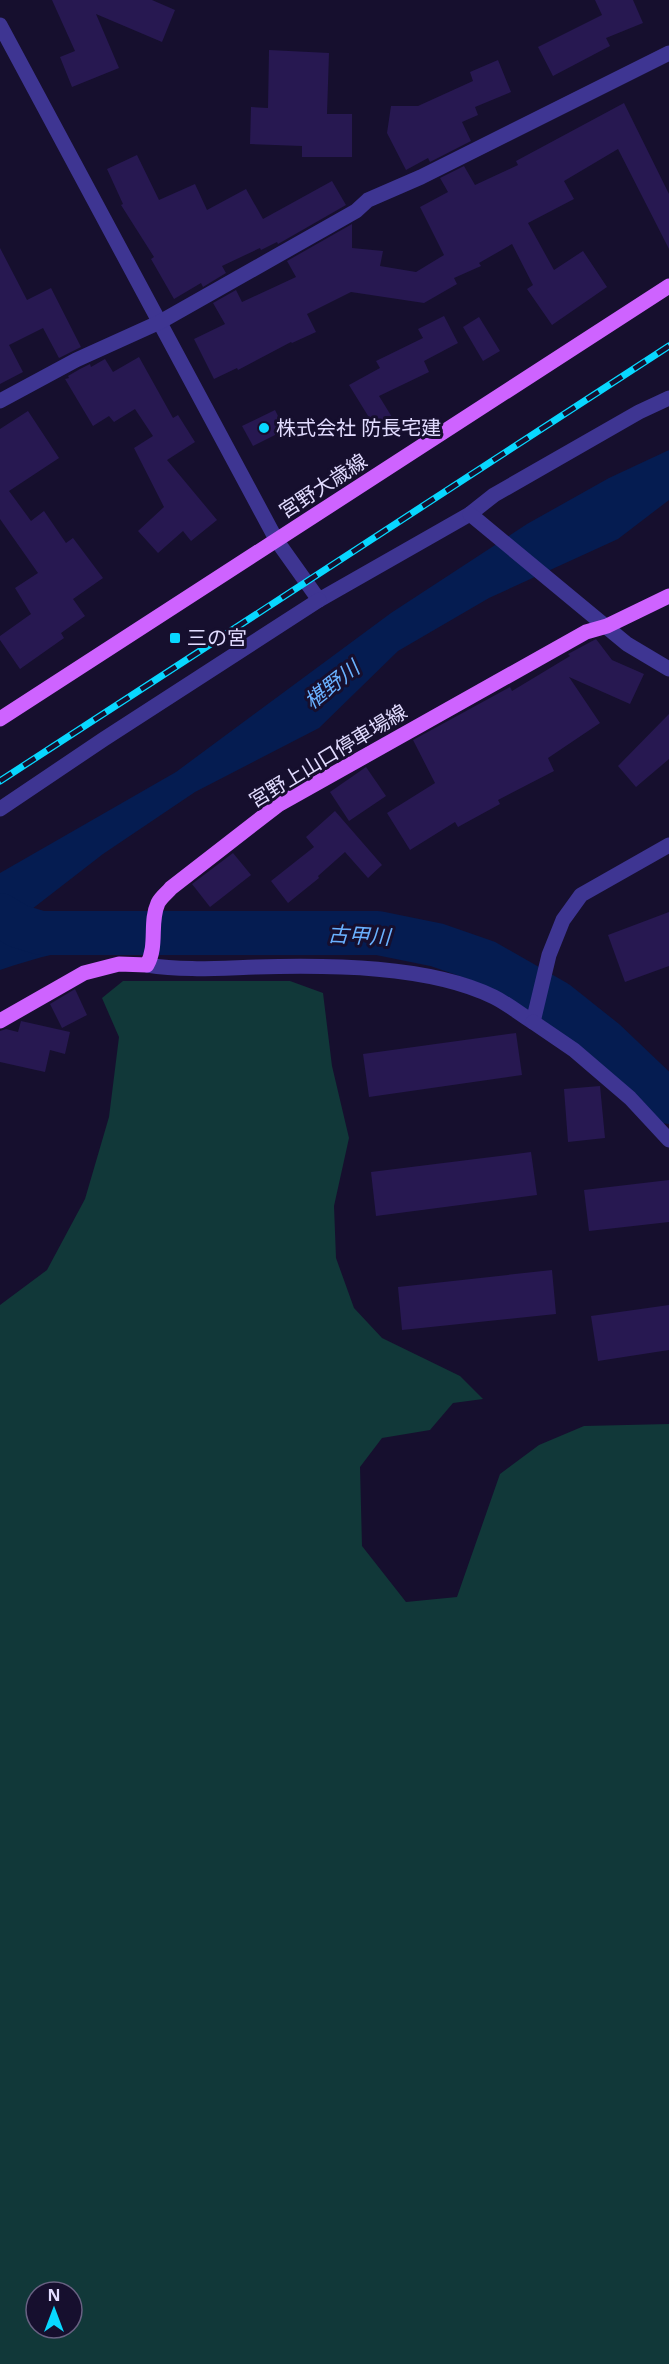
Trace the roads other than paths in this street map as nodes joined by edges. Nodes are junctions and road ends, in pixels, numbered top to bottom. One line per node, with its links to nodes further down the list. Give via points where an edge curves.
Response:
1 (0, 25): 4 (street)
2 (669, 53): 4 (street, via 368,200 356,211)
3 (669, 286): 8 (main road, 宮野大歳線)
4 (160, 322): 6 (street, via 76,360); 8 (street)
5 (669, 398): 7 (street, via 494,495)
6 (0, 401)
7 (475, 519): 10 (street); 11 (street)
8 (277, 541): 10 (street); 13 (main road, 宮野大歳線)
9 (669, 596): 11 (main road, 宮野上山口停車場線)
10 (319, 600): 14 (street)
11 (607, 626): 12 (street, via 627,644); 16 (main road, 宮野上山口停車場線, via 586,632 278,805 159,901)
12 (669, 669)
13 (0, 719)
14 (0, 809)
15 (669, 844): 17 (street, via 581,895 563,920)
16 (150, 959): 17 (street, via 160,967 326,966 410,973 464,986); 18 (main road, via 84,973)
17 (533, 1017): 19 (street, via 630,1098)
18 (0, 1021)
19 (669, 1140)

